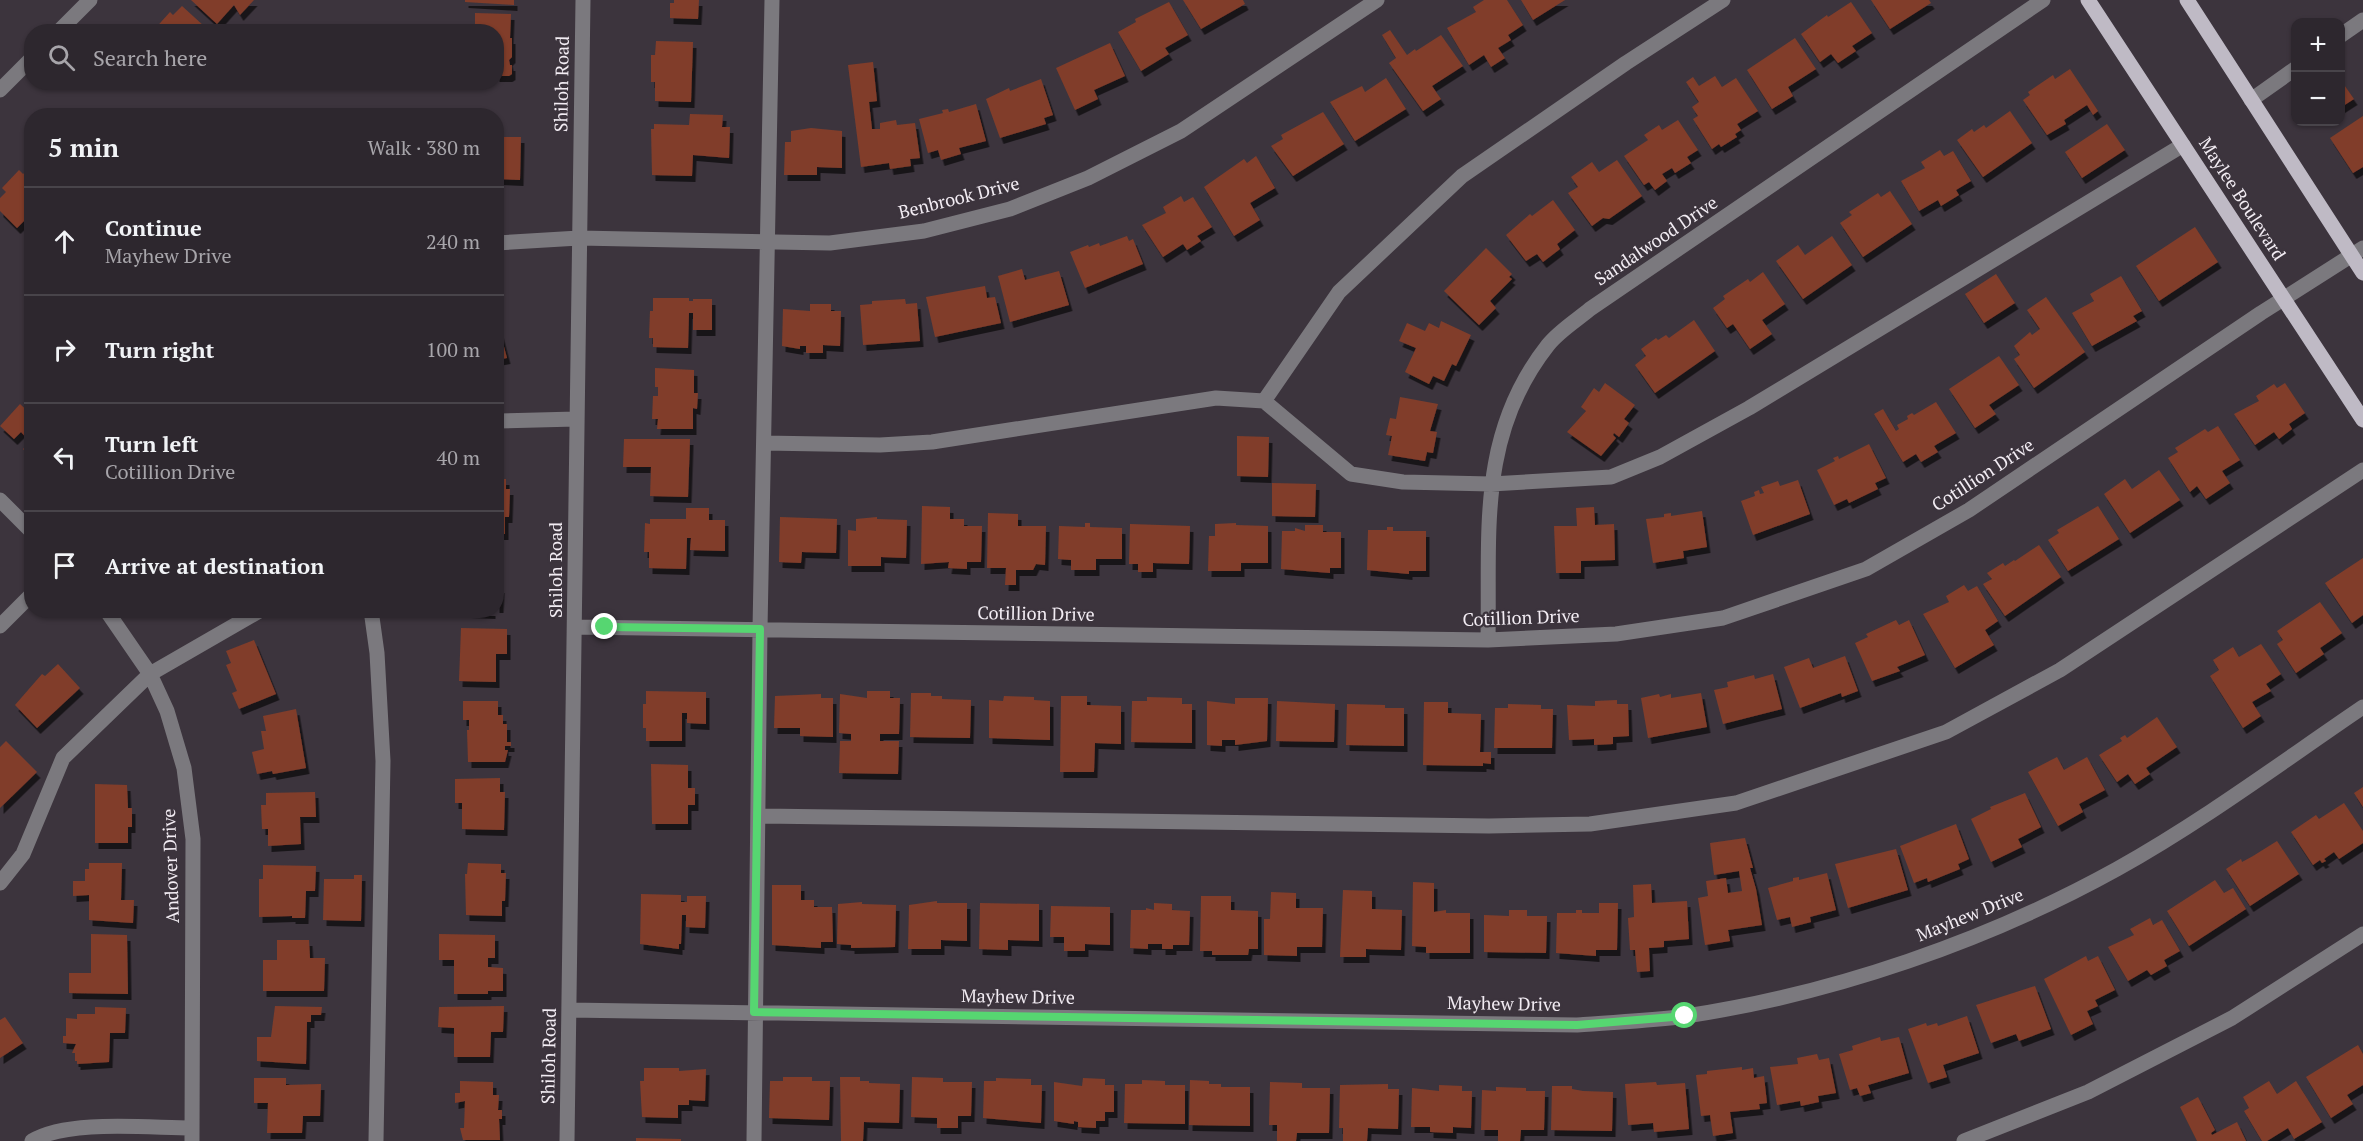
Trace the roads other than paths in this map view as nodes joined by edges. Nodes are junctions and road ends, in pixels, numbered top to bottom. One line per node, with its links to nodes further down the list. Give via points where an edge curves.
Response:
1 (90, 0): 10 (street)
2 (583, 0): 17 (street, Shiloh Road)
3 (772, 0): 18 (street)
4 (1377, 0): 18 (street, Benbrook Drive, via 1181,131 1088,178 1010,209 924,231 830,243)
5 (1723, 0): 23 (street, via 1462,177 1339,292)
6 (2043, 0): 29 (street, Sandalwood Drive, via 1590,309 1550,343 1518,390 1500,435)
7 (2088, 0): 16 (main road, Maylee Boulevard)
8 (2187, 0): 15 (main road)
9 (2363, 20): 11 (street)
10 (66, 24)
11 (2345, 33)
12 (24, 66): 14 (street)
13 (2291, 71): 15 (street)
14 (0, 90)
15 (2251, 100): 20 (main road)
16 (2183, 145): 22 (main road, Maylee Boulevard); 29 (street, via 1749,408 1660,457 1611,477)
17 (579, 238): 18 (street, Benbrook Drive); 19 (street, Benbrook Drive); 24 (street, Shiloh Road)
18 (767, 242): 27 (street)
19 (504, 243)
20 (2357, 252): 21 (main road); 22 (street, Cotillion Drive)
21 (2363, 273)
22 (2284, 298): 25 (main road, Maylee Boulevard); 39 (street, Cotillion Drive, via 1969,510 1866,569 1723,618 1616,634)
23 (1264, 401): 27 (street, via 1185,402 932,442 880,446); 29 (street, via 1351,474 1403,483)
24 (576, 419): 26 (street); 37 (street, Shiloh Road)
25 (2363, 420)
26 (504, 421)
27 (764, 443): 38 (street)
28 (2363, 470): 42 (street, via 2060,670 1946,732 1736,803 1590,824 1511,826)
29 (1491, 484): 39 (street, Sandalwood Drive)
30 (0, 500): 31 (street)
31 (24, 524)
32 (24, 602): 36 (street)
33 (112, 618): 40 (street, Andover Drive)
34 (247, 618): 40 (street)
35 (372, 618): 49 (street, via 383,761)
36 (0, 626)
37 (575, 627): 38 (street, Cotillion Drive); 45 (street, Shiloh Road)
38 (760, 629): 39 (street, Cotillion Drive); 42 (street)
39 (1488, 640)
40 (150, 674): 43 (street, via 63,758 23,854); 47 (street, Andover Drive, via 167,711 184,768 194,839)
41 (2363, 707): 46 (street, Mayhew Drive, via 2203,816 2117,869 2012,921 1925,956 1842,981 1685,1016 1577,1025)
42 (758, 816): 46 (street)
43 (0, 883)
44 (2363, 934): 52 (street, via 2232,1018 2088,1092)
45 (569, 1011): 46 (street, Mayhew Drive); 50 (street, Shiloh Road)
46 (754, 1012): 51 (street)
47 (192, 1135): 48 (street, via 80,1127)
48 (32, 1141)
49 (376, 1141)
50 (567, 1141)
51 (754, 1141)
52 (1964, 1141)

